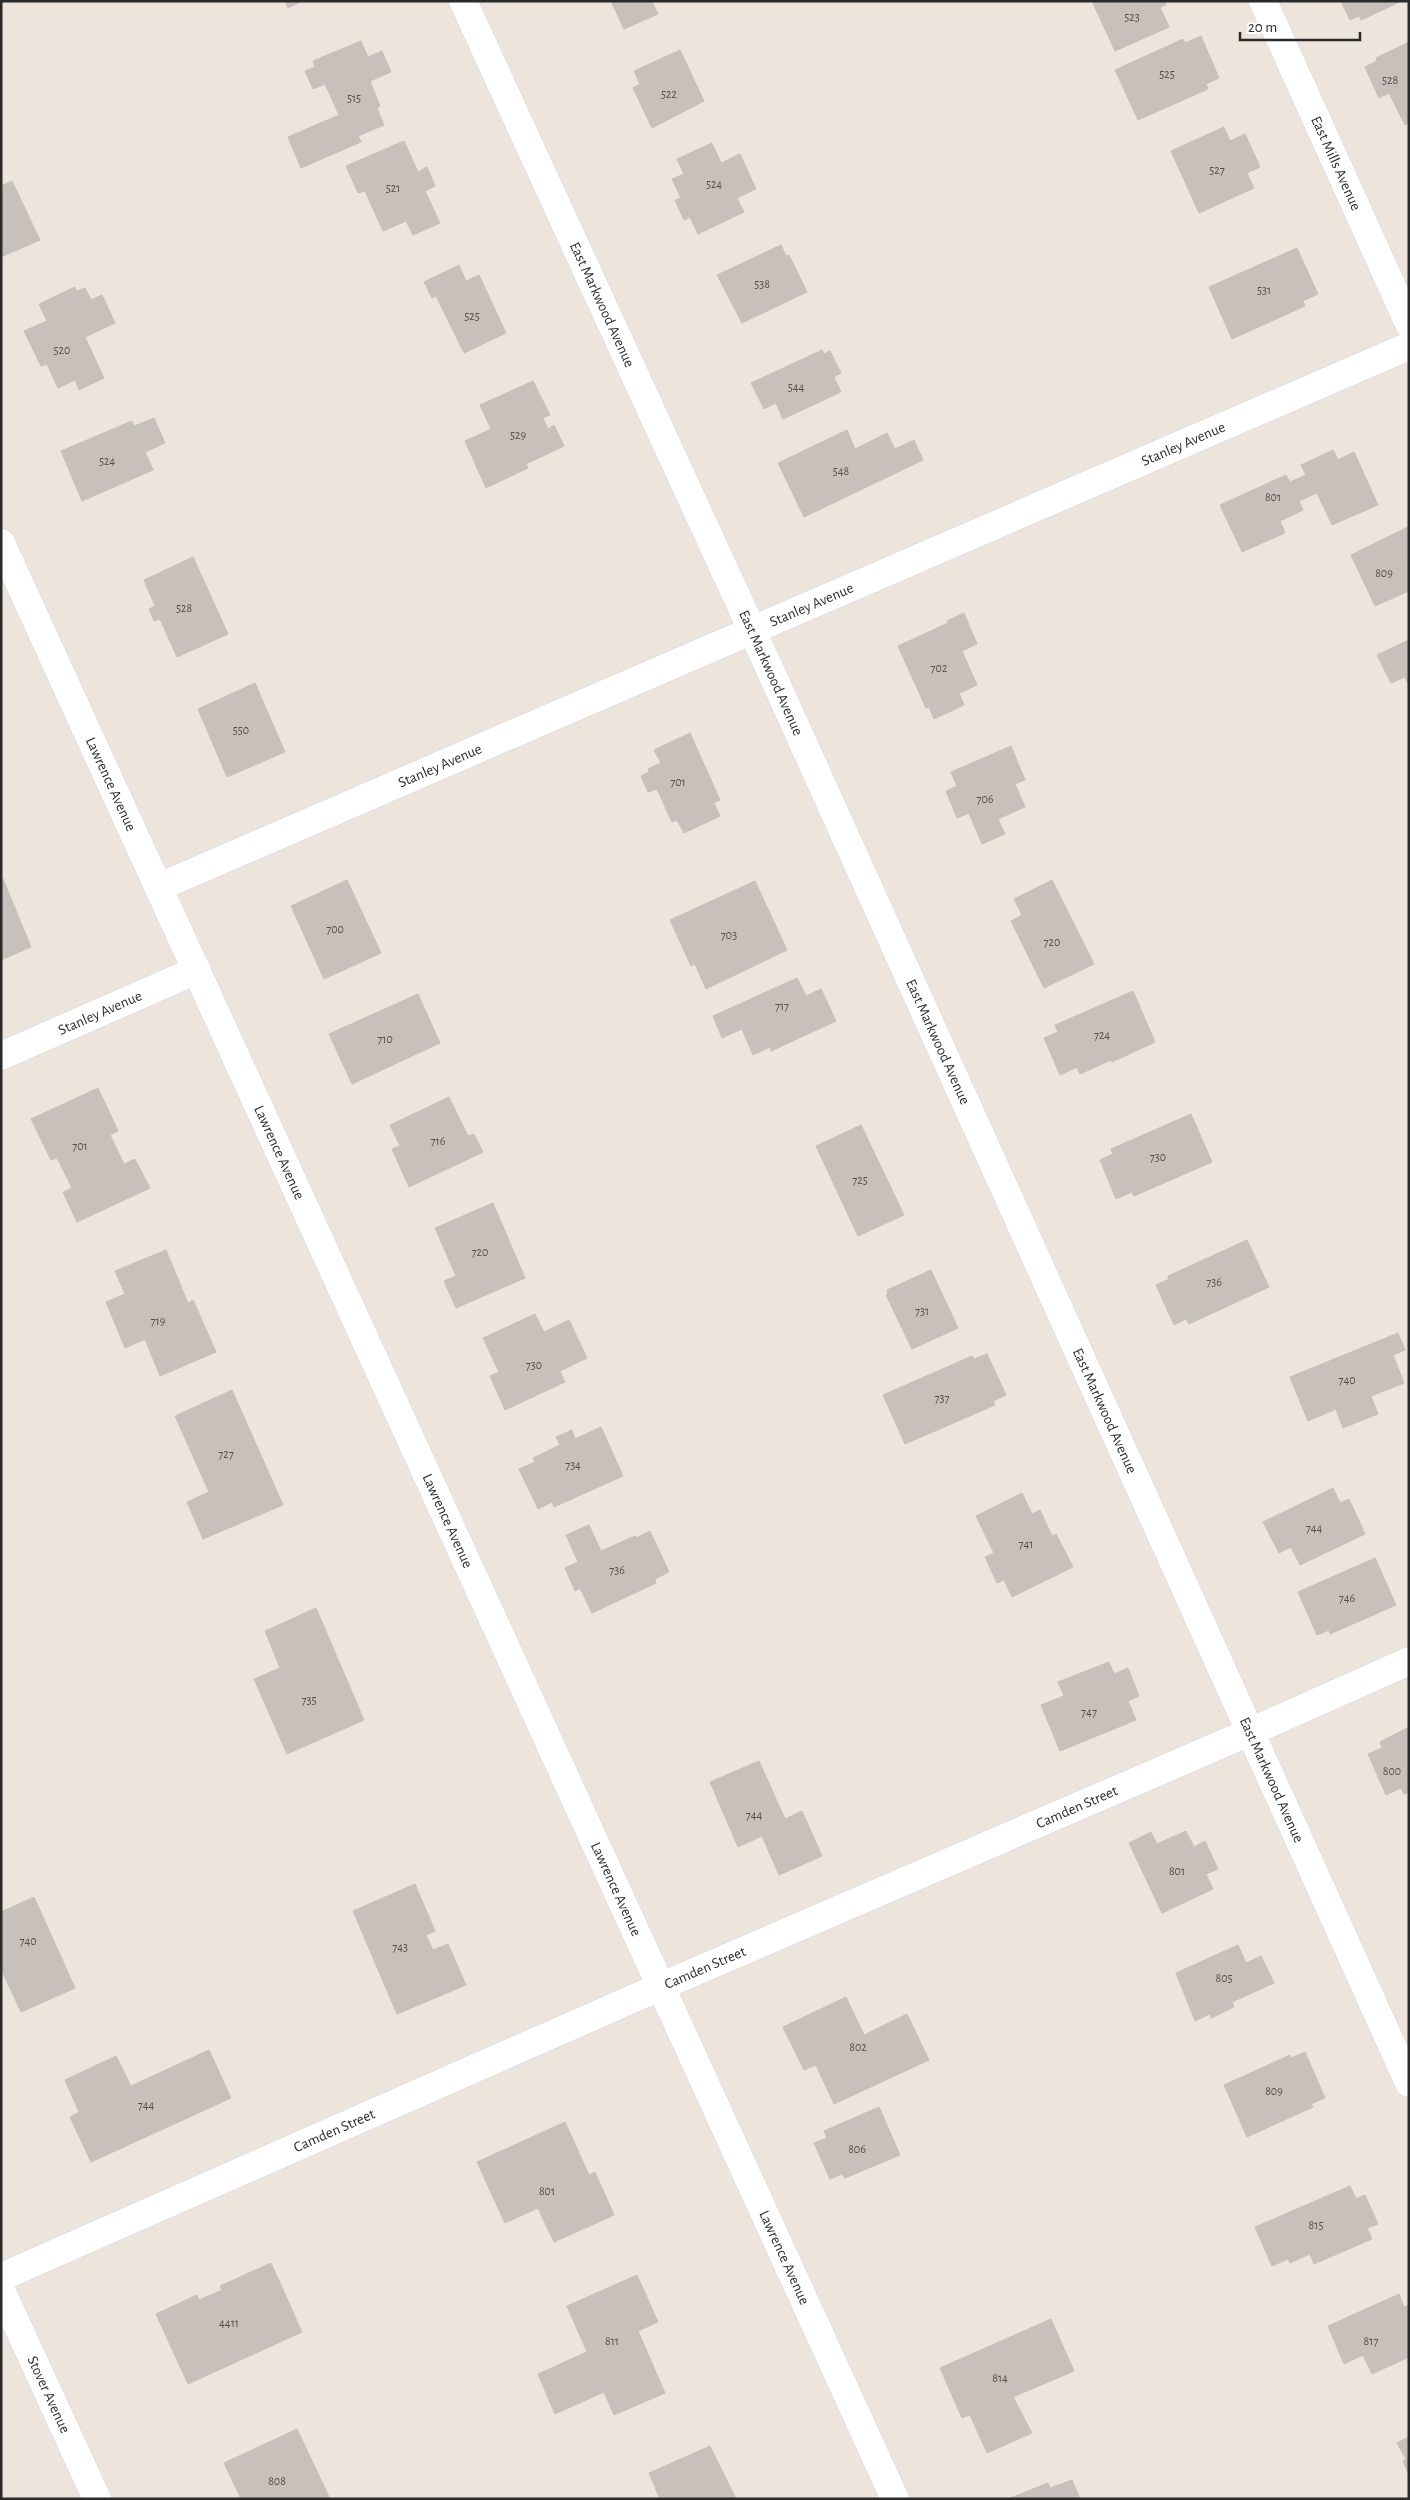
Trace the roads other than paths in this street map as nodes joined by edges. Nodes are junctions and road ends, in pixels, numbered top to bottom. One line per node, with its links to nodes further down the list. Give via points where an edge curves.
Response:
1 (463, 1): 6 (street, East Markwood Avenue)
2 (1263, 1): 3 (street, East Mills Avenue)
3 (1409, 324)
4 (1409, 346): 6 (street, Stanley Avenue)
5 (1, 543): 7 (street, Lawrence Avenue)
6 (752, 630): 7 (street, Stanley Avenue); 11 (street, East Markwood Avenue)
7 (159, 887): 8 (street, Lawrence Avenue)
8 (197, 970): 9 (street, Stanley Avenue); 12 (street, Lawrence Avenue)
9 (1, 1056)
10 (1409, 1661): 11 (street, Camden Street)
11 (1250, 1732): 12 (street, Camden Street); 13 (street, East Markwood Avenue)
12 (662, 1986): 14 (street, Camden Street); 17 (street, Lawrence Avenue)
13 (1409, 2083)
14 (1, 2276)
15 (1, 2290): 16 (street, Stover Avenue)
16 (97, 2499)
17 (895, 2499)

